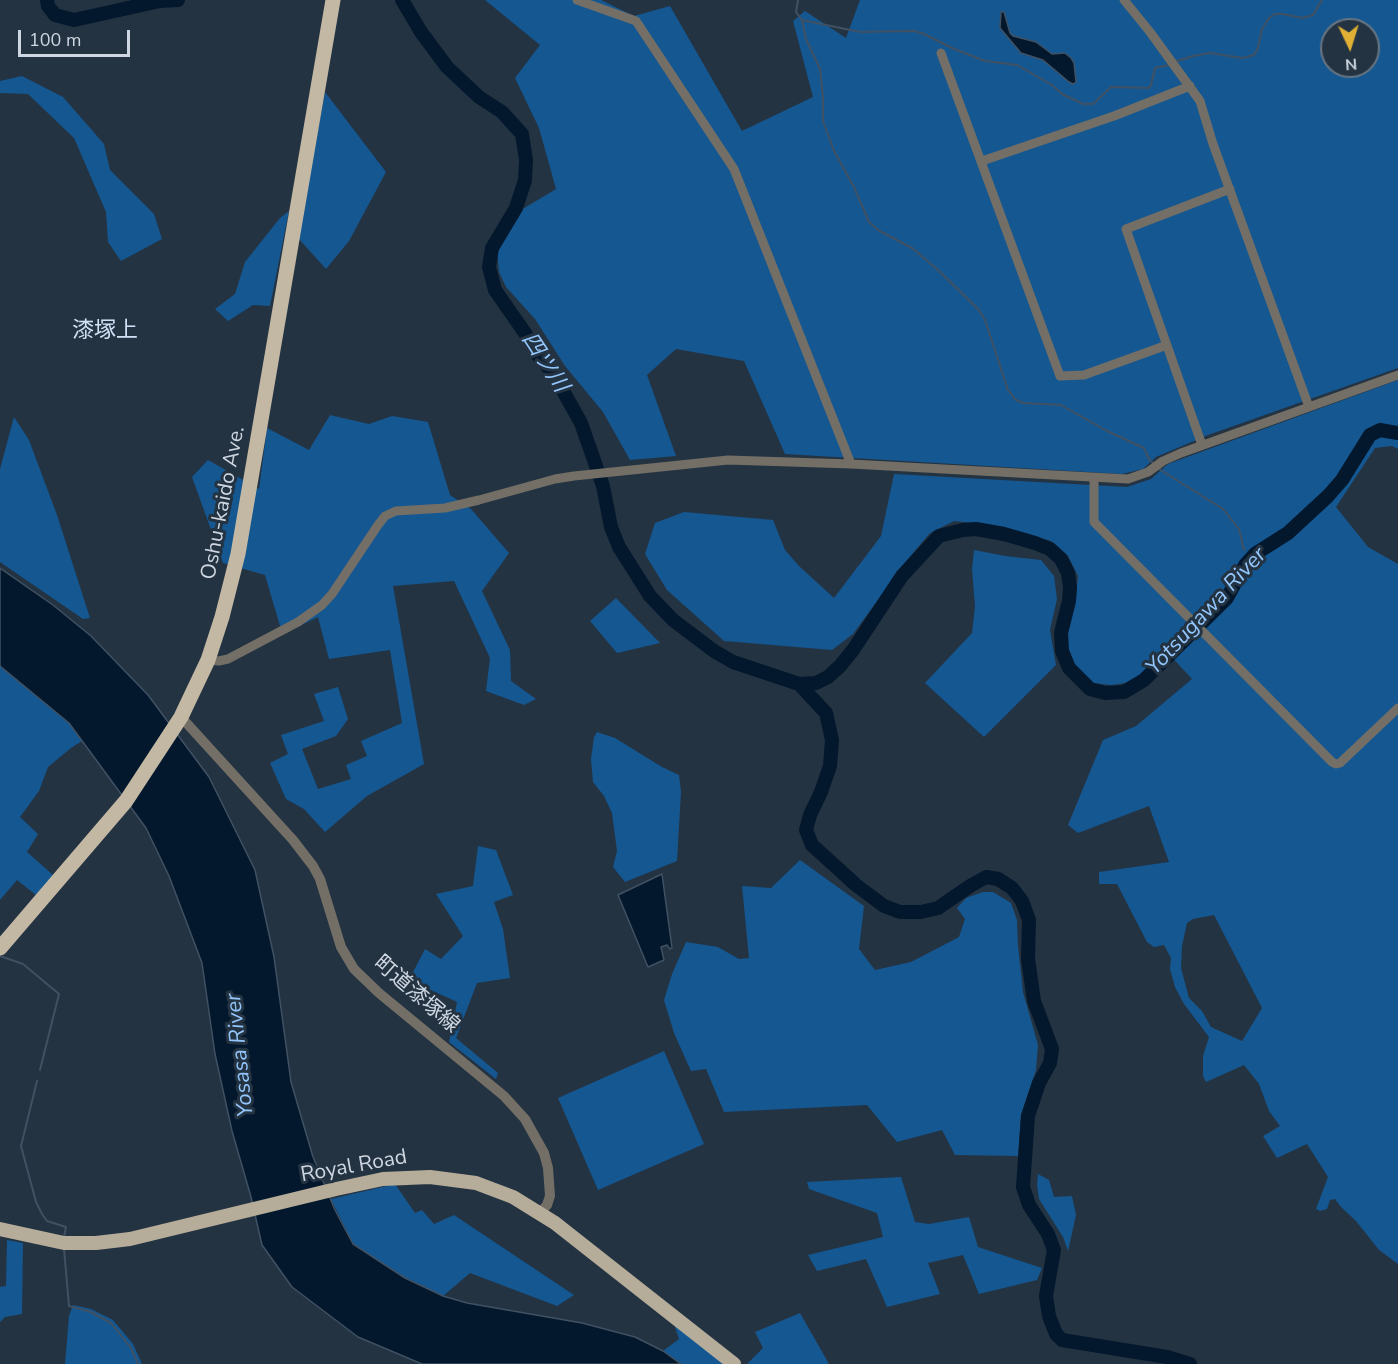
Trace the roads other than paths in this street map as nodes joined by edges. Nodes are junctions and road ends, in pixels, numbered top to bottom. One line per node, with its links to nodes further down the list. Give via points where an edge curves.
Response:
1 (333, 0): 14 (highway, Oshu-kaido Ave., via 237,554)
2 (577, 0): 12 (street, via 636,21 734,169)
3 (1124, 0): 5 (street)
4 (941, 53): 6 (street)
5 (1190, 86): 6 (street); 7 (street, via 1200,101)
6 (982, 161): 8 (street, via 1060,376 1084,375)
7 (1230, 189): 8 (street, via 1126,229); 10 (street)
8 (1167, 345): 11 (street)
9 (1398, 375): 10 (street)
10 (1309, 407): 11 (street)
11 (1202, 445): 13 (street, via 1163,461 1138,478)
12 (851, 464): 13 (street); 14 (street, via 728,460 621,470 555,479 445,508 396,511 385,516 322,605 228,659)
13 (1094, 478): 15 (street, via 1094,522 1336,764)
14 (208, 660): 16 (highway, Oshu-kaido Ave.)
15 (1398, 708)
16 (177, 723): 17 (highway, Oshu-kaido Ave., via 126,801); 18 (street, 町道漆塚線, via 309,859 320,879 341,946 354,969 504,1096 525,1119 548,1168 550,1196)
17 (0, 948)
18 (540, 1213): 19 (main road, Royal Road, via 496,1189 430,1177 395,1178 336,1189 130,1239 64,1243); 20 (main road, Royal Road)
19 (0, 1228)
20 (734, 1364)

